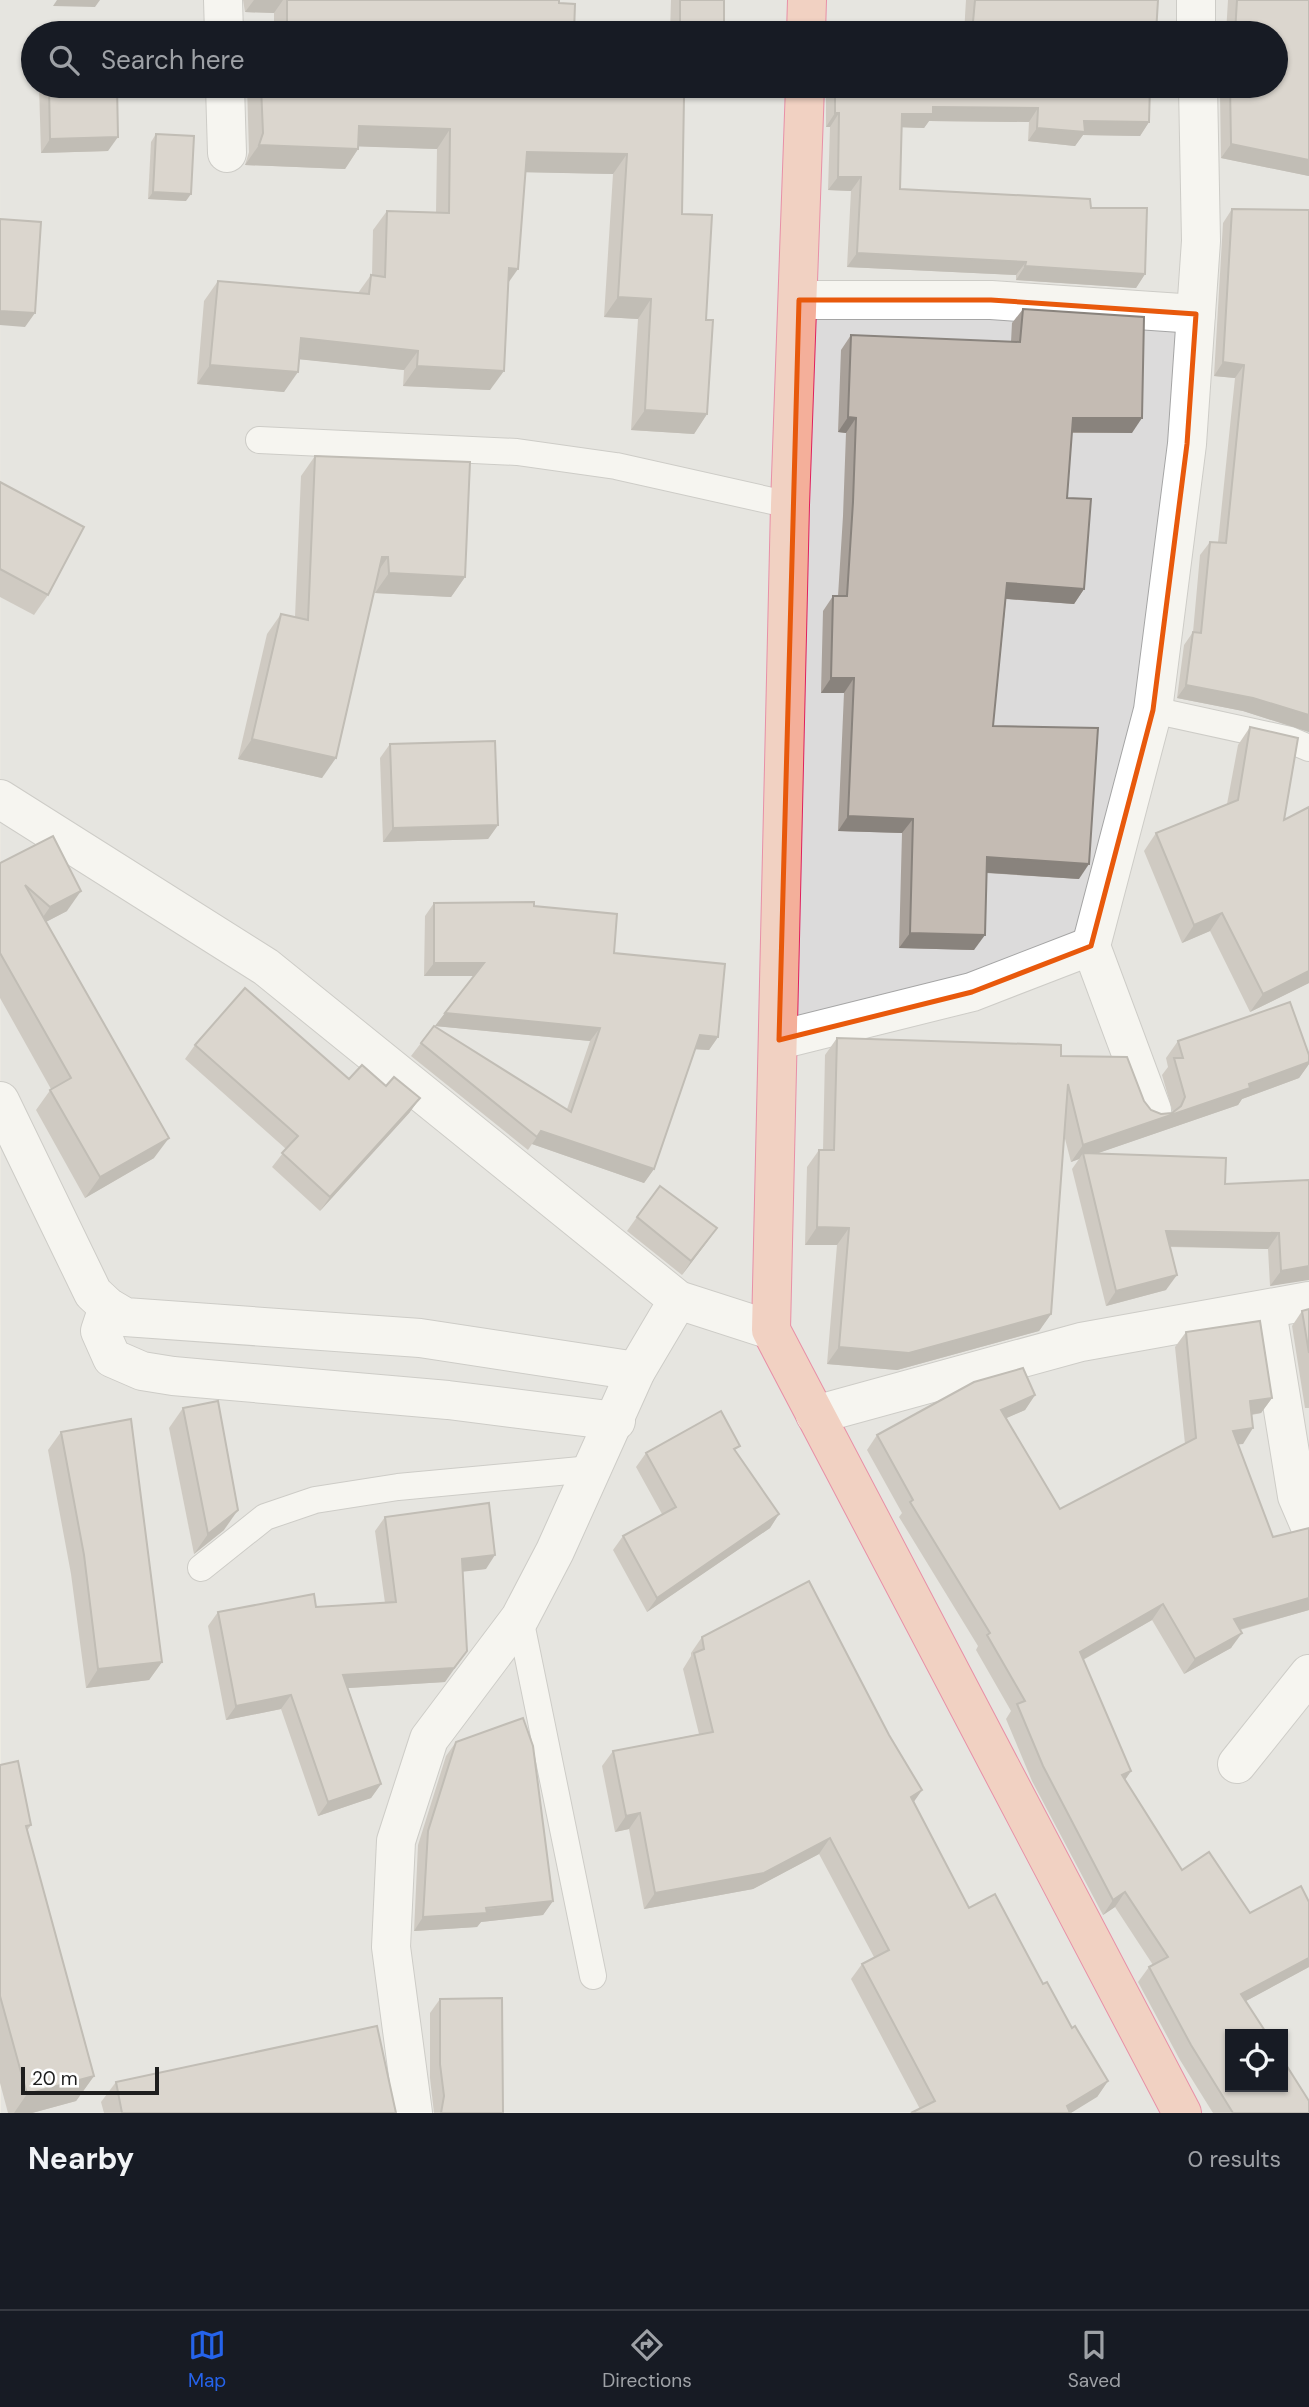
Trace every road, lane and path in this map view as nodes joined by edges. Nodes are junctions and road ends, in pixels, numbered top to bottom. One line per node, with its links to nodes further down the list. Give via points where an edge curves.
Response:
1 (223, 0): 4 (street)
2 (807, 0): 5 (highway)
3 (1196, 0): 6 (street)
4 (224, 21)
5 (806, 21)
6 (1196, 21)
7 (225, 98): 10 (street)
8 (804, 98): 11 (highway)
9 (1198, 98): 12 (street, via 1201,241)
10 (227, 153)
11 (799, 300): 12 (street, via 991,300); 14 (highway)
12 (1196, 314): 15 (street, via 1187,444)
13 (259, 440): 14 (lane, via 517,452 616,466)
14 (790, 505): 19 (highway)
15 (1153, 710): 16 (lane); 18 (street)
16 (1309, 748)
17 (0, 799): 22 (street, via 266,967)
18 (1091, 946): 19 (street, via 972,992); 21 (street)
19 (779, 1040): 26 (highway)
20 (0, 1101): 24 (street, via 93,1293)
21 (1152, 1110)
22 (678, 1300): 26 (street); 27 (street)
23 (1309, 1301): 25 (street)
24 (108, 1307): 27 (street, via 125,1317 420,1338); 29 (street, via 100,1331 112,1358 142,1371)
25 (1267, 1311): 28 (street, via 1081,1342); 31 (street, via 1297,1496)
26 (771, 1331): 28 (highway)
27 (636, 1371): 29 (street)
28 (815, 1415): 38 (highway)
29 (616, 1421): 30 (street)
30 (591, 1469): 32 (lane, via 398,1487 315,1500 265,1517); 33 (street)
31 (1309, 1524)
32 (201, 1567)
33 (520, 1618): 36 (lane); 37 (street, via 429,1739 396,1841 391,1947)
34 (1309, 1674): 35 (street)
35 (1237, 1764)
36 (593, 1976)
37 (413, 2113)
38 (1182, 2113)

